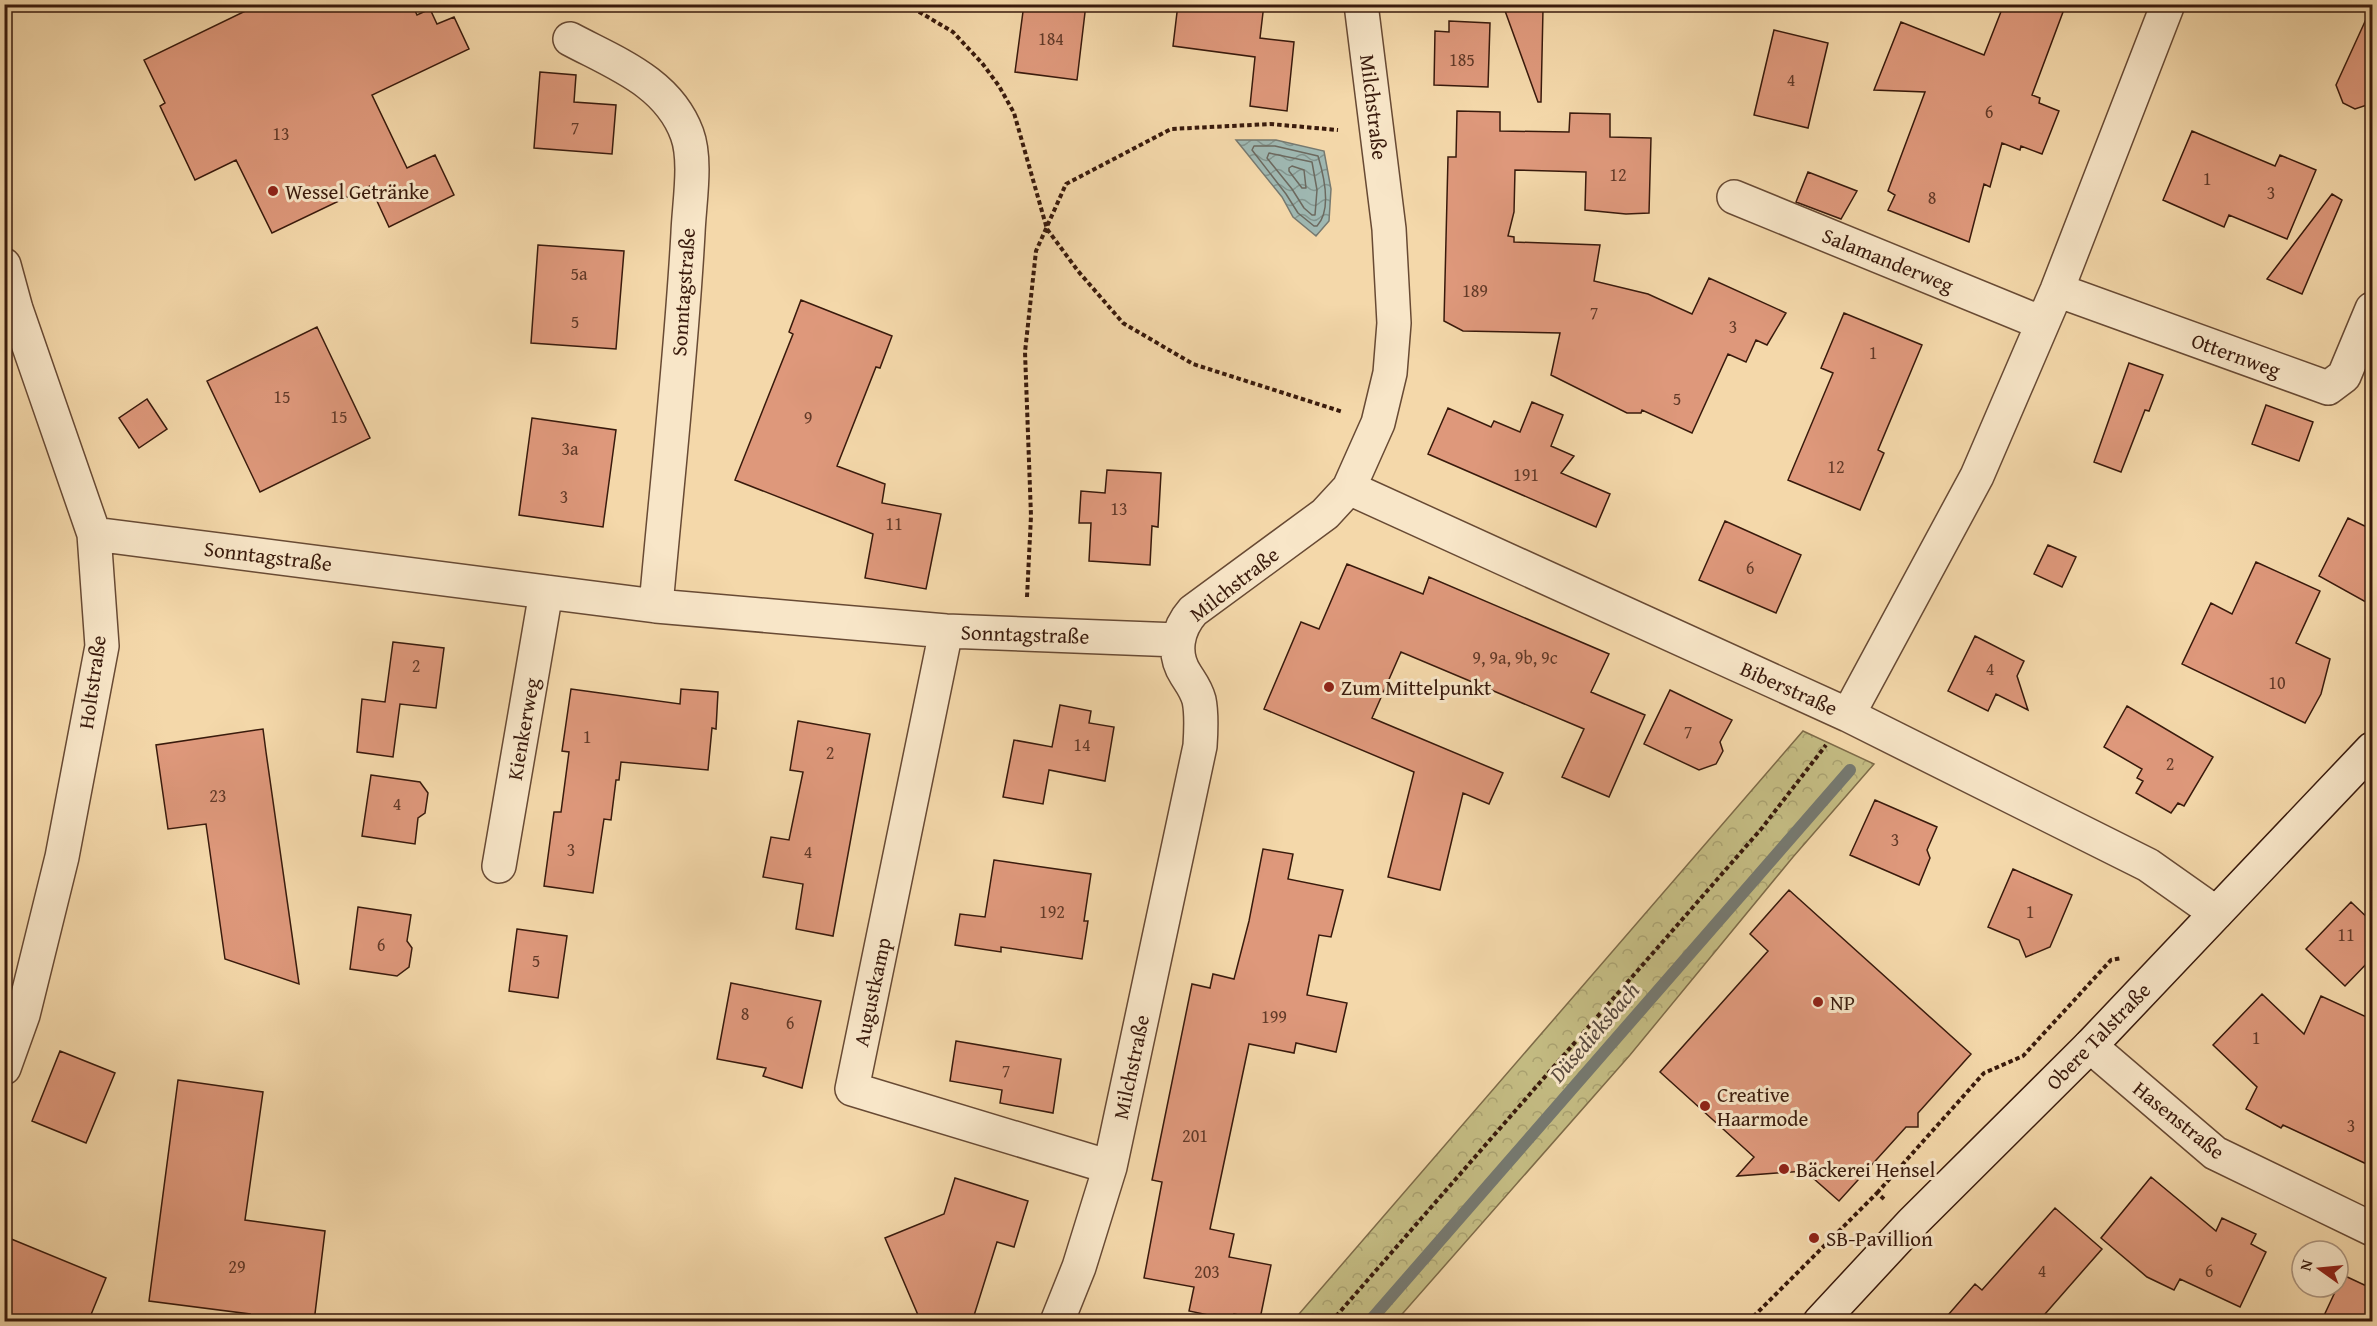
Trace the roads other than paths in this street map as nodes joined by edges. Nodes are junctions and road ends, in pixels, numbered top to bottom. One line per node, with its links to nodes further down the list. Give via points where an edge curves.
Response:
1 (1361, 4): 9 (street, Milchstraße, via 1389,229 1394,324 1390,373 1378,423)
2 (2168, 4): 6 (street)
3 (570, 39): 12 (street, Sonntagstraße, via 651,83 666,97 687,133 692,153 686,268)
4 (1734, 197): 8 (street, Salamanderweg)
5 (4, 265): 10 (street, Holtstraße)
6 (2057, 290): 7 (street, Otternweg, via 2328,388 2344,376); 8 (street)
7 (2373, 309)
8 (2042, 323): 15 (street, via 1977,476)
9 (1349, 488): 14 (street, Milchstraße, via 1325,514 1193,611); 15 (street, Biberstraße)
10 (94, 534): 11 (street, Sonntagstraße); 20 (street, Holtstraße, via 102,646 62,856 23,1016)
11 (546, 592): 12 (street, Sonntagstraße); 17 (street, Kienkerweg)
12 (656, 606): 13 (street, Sonntagstraße)
13 (946, 631): 14 (street, Sonntagstraße); 21 (street, Augustkamp, via 852,1089)
14 (1178, 640): 21 (street, Milchstraße, via 1180,663 1199,701 1200,746)
15 (1848, 715): 18 (street, Biberstraße, via 2148,865)
16 (2373, 749): 18 (street, Obere Talstraße)
17 (499, 866)
18 (2216, 913): 19 (street, Obere Talstraße)
19 (2090, 1046): 22 (street, Hasenstraße, via 2215,1154); 24 (street, Obere Talstraße, via 1911,1223)
20 (4, 1068)
21 (1110, 1167): 23 (street, Milchstraße, via 1079,1267)
22 (2373, 1229)
23 (1057, 1322)
24 (1820, 1322)

